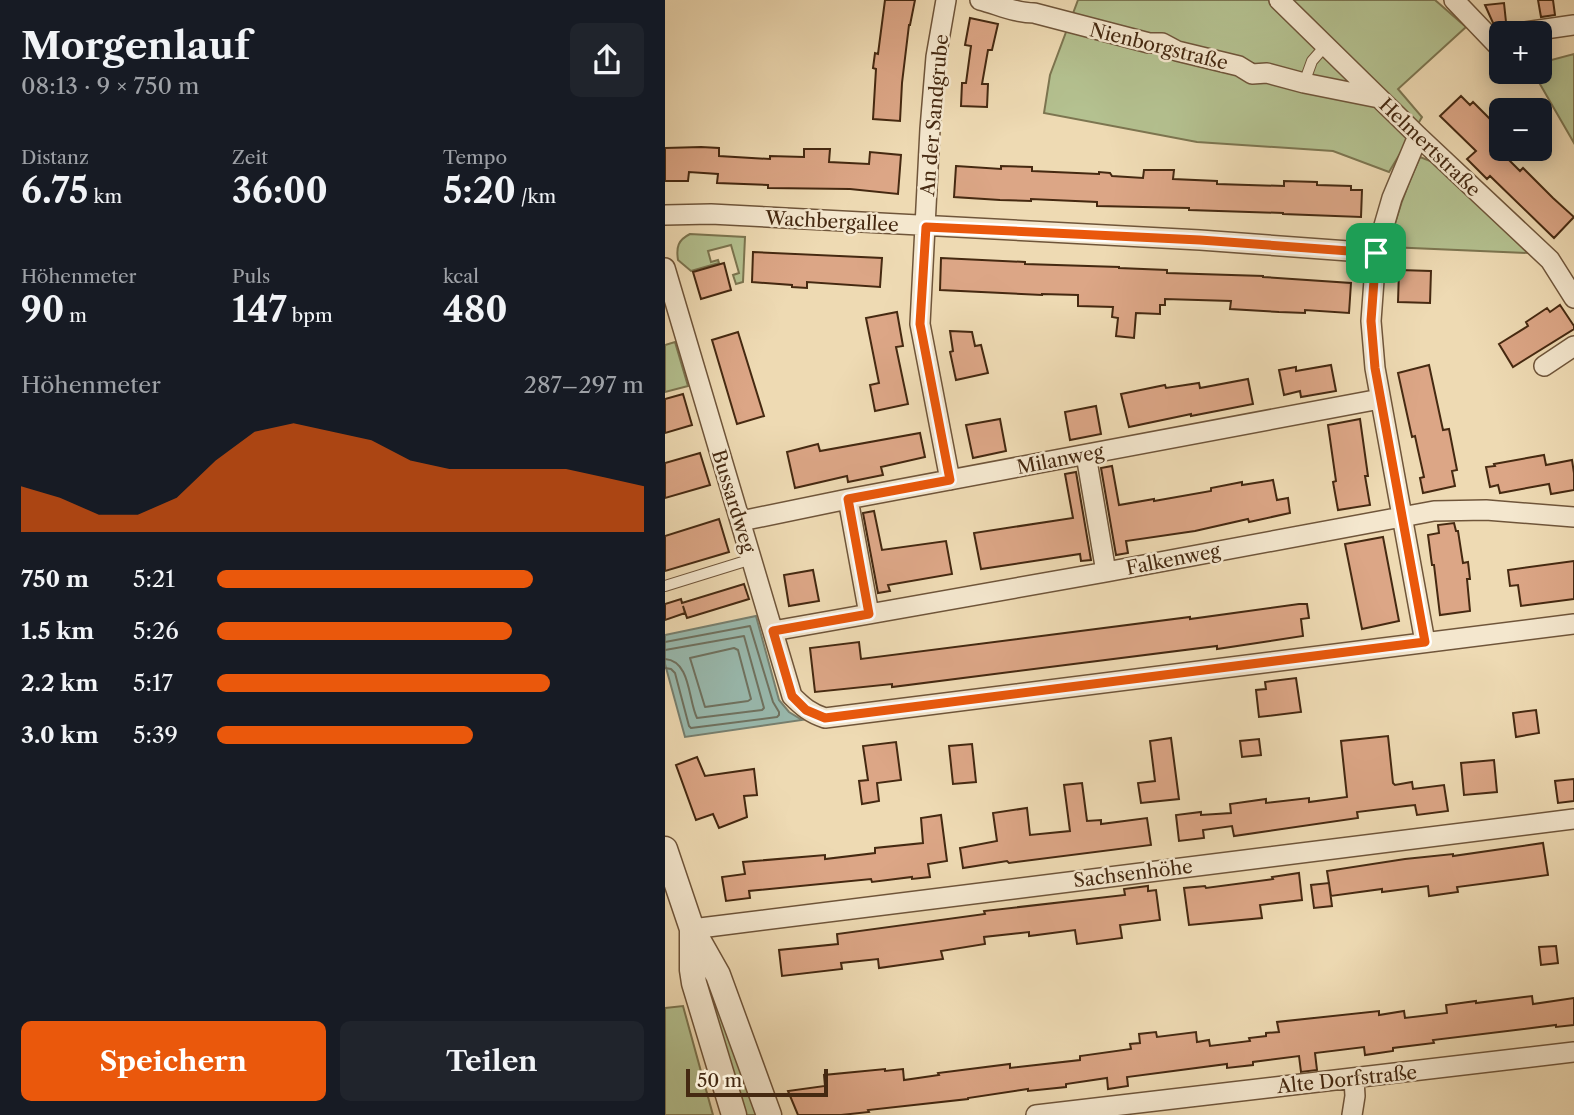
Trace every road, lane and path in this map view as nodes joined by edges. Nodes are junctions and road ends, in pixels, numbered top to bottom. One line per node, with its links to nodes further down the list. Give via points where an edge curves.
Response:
1 (946, 0): 13 (street, An der Sandgrube, via 936,57)
2 (980, 0): 9 (street, Nienborgstraße, via 1018,13 1162,43 1252,74 1267,73)
3 (1279, 0): 8 (street, Helmertstraße)
4 (1454, 0): 7 (street)
5 (1574, 25): 6 (street)
6 (1552, 28)
7 (1489, 37)
8 (1326, 45): 9 (lane, via 1312,61); 10 (street, Helmertstraße)
9 (1304, 83): 10 (street, Nienborgstraße)
10 (1379, 98): 11 (street, Helmertstraße)
11 (1418, 136): 14 (street, via 1392,198); 16 (street, Helmertstraße, via 1550,260)
12 (665, 215): 13 (street, Wachbergallee)
13 (926, 227): 14 (street, Wachbergallee); 21 (street, An der Sandgrube, via 920,324)
14 (1376, 253): 19 (street, via 1371,321)
15 (665, 268): 25 (street, Bussardweg)
16 (1574, 298)
17 (1574, 346): 18 (street)
18 (1544, 366)
19 (1380, 399): 20 (street, Milanweg); 23 (street)
20 (1086, 455): 21 (street, Milanweg); 27 (street)
21 (950, 480): 22 (street, Milanweg)
22 (848, 499): 25 (street, Milanweg); 29 (street)
23 (1402, 516): 24 (street, Falkenweg, via 1486,510); 27 (street, Falkenweg); 32 (street)
24 (1574, 517)
25 (741, 521): 26 (street, Bussardweg)
26 (752, 559): 28 (lane); 31 (street, Bussardweg)
27 (1106, 572): 29 (street, Falkenweg)
28 (665, 586)
29 (869, 614): 31 (street, Falkenweg)
30 (1574, 624): 32 (street)
31 (773, 631): 32 (street, Bussardweg, via 792,696 806,710 825,718)
32 (1425, 642)
33 (1574, 819): 36 (street, Sachsenhöhe)
34 (665, 849): 35 (street)
35 (674, 904): 36 (street)
36 (692, 929): 39 (street, via 694,983); 40 (street, via 718,975)
37 (1574, 1052): 38 (street, Alte Dorfstraße)
38 (1354, 1079): 41 (street, Alte Dorfstraße); 42 (street)
39 (734, 1115)
40 (769, 1115)
41 (1036, 1115)
42 (1352, 1115)

